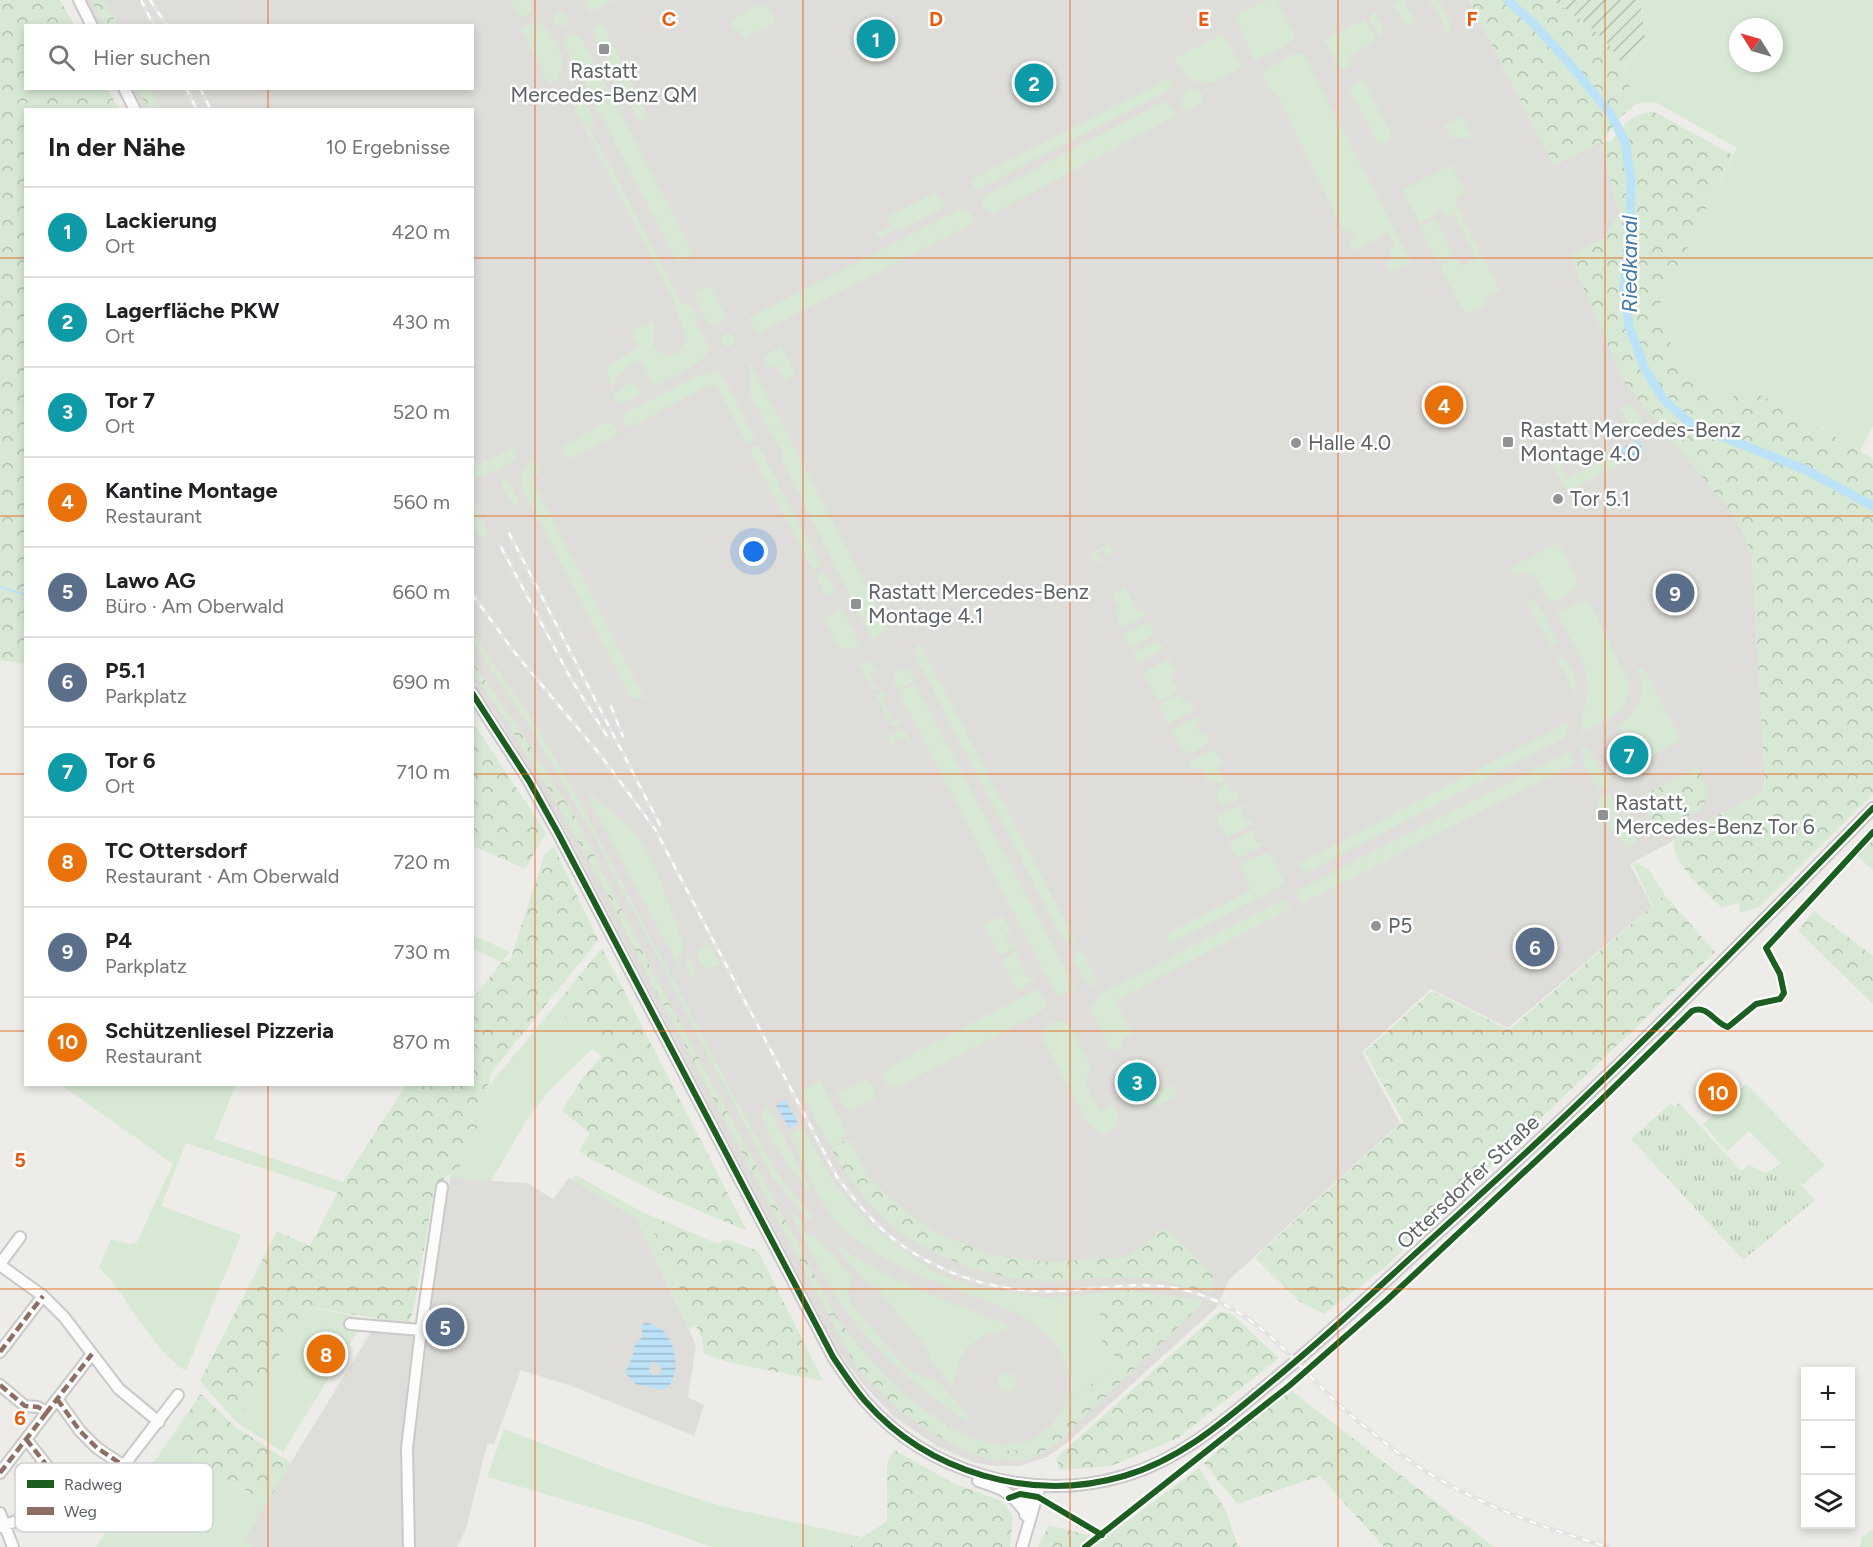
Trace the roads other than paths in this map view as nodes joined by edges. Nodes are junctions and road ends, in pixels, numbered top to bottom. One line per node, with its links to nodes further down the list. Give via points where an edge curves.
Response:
1 (79, 0): 2 (street)
2 (91, 24)
3 (125, 90): 4 (street)
4 (134, 108)
5 (474, 696): 24 (street, via 558,833 833,1357 887,1423)
6 (1873, 808): 26 (street, Ottersdorfer Straße, via 1585,1097 1354,1310 1218,1426 1179,1453 1123,1476 1070,1485)
7 (442, 1187): 12 (street)
8 (20, 1237): 9 (street)
9 (0, 1264): 10 (street)
10 (43, 1296): 13 (street); 14 (street)
11 (350, 1324): 12 (street)
12 (421, 1330): 32 (street, via 407,1448)
13 (0, 1352)
14 (92, 1354): 17 (street); 19 (street, via 119,1389)
15 (0, 1385): 18 (street, via 25,1406)
16 (178, 1395): 19 (street)
17 (57, 1399): 18 (street); 22 (street, via 80,1431)
18 (47, 1412): 20 (street)
19 (159, 1422): 23 (street)
20 (26, 1439): 21 (street); 25 (street)
21 (45, 1463)
22 (120, 1463)
23 (126, 1463)
24 (951, 1464): 26 (street, Ottersdorfer Straße, via 1004,1481); 27 (street, via 966,1477 1008,1492)
25 (0, 1473)
26 (1035, 1485): 27 (street); 30 (street)
27 (1025, 1512): 30 (street)
28 (0, 1513): 29 (street)
29 (2, 1526): 31 (street)
30 (1026, 1533): 33 (street)
31 (13, 1547)
32 (408, 1547)
33 (1022, 1547)

